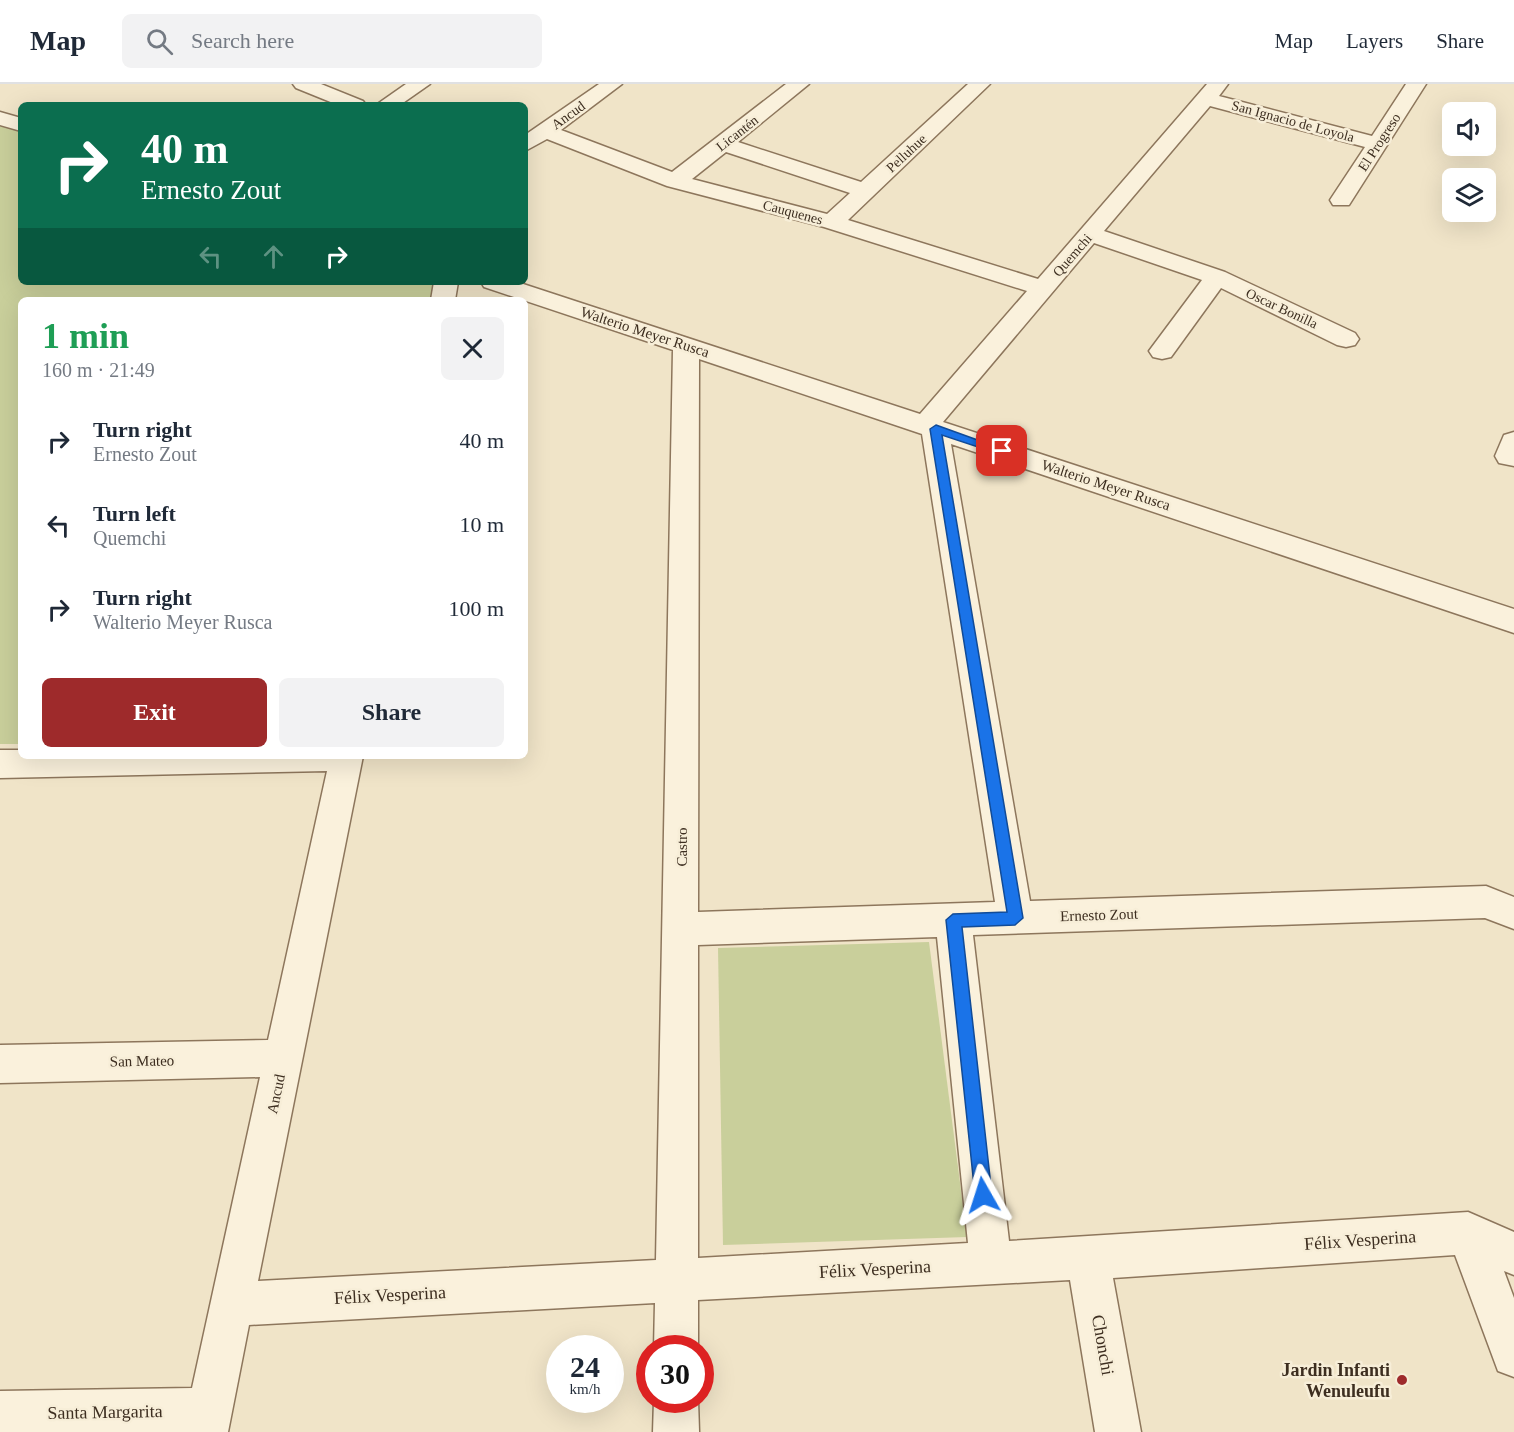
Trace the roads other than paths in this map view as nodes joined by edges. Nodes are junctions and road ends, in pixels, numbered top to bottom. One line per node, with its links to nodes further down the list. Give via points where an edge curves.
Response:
1 (303, 84): 9 (street)
2 (420, 84): 10 (street)
3 (578, 84): 7 (street)
4 (799, 84): 15 (street, Licantén)
5 (980, 84): 18 (street, Pelluhue)
6 (1416, 84): 16 (street, El Progreso)
7 (606, 88): 13 (street, Ancud)
8 (1212, 91): 16 (street, San Ignacio de Loyola); 21 (street, Quemchi)
9 (349, 102)
10 (391, 102)
11 (0, 118): 12 (street)
12 (18, 124)
13 (545, 131): 14 (street, Ancud); 17 (street, Cauquenes)
14 (528, 143)
15 (723, 144): 17 (street, Licantén); 18 (street)
16 (1379, 144): 19 (street, El Progreso)
17 (675, 181): 20 (street, Cauquenes)
18 (865, 191): 20 (street, Pelluhue)
19 (1341, 200)
20 (832, 222): 24 (street, Cauquenes)
21 (1089, 234): 22 (street, Oscar Bonilla); 24 (street, Quemchi)
22 (1217, 277): 25 (street, Oscar Bonilla); 27 (street)
23 (503, 285): 26 (street, Walterio Meyer Rusca)
24 (1043, 288): 28 (street, Quemchi)
25 (1346, 339)
26 (686, 346): 28 (street, Walterio Meyer Rusca); 36 (street, Castro)
27 (1162, 351)
28 (931, 427): 29 (street, Walterio Meyer Rusca); 34 (street)
29 (1514, 621)
30 (217, 759): 32 (street)
31 (346, 759): 37 (street, Ancud)
32 (0, 764)
33 (1514, 914): 34 (street, Ernesto Zout, via 1486,902)
34 (1015, 918): 35 (street, Ernesto Zout)
35 (953, 920): 36 (street, Ernesto Zout); 42 (street)
36 (682, 929): 43 (street, Castro)
37 (283, 1058): 38 (street, San Mateo); 44 (street, Ancud)
38 (0, 1064)
39 (1468, 1233): 40 (street, Félix Vesperina); 41 (street, Félix Vesperina); 46 (street)
40 (1514, 1254)
41 (1088, 1258): 42 (street, Félix Vesperina); 51 (street, Chonchi)
42 (991, 1264): 43 (street, Félix Vesperina)
43 (677, 1278): 44 (street, Félix Vesperina); 45 (street, Castro)
44 (232, 1304): 49 (street, Ancud)
45 (676, 1335)
46 (1514, 1355)
47 (676, 1413): 50 (street)
48 (0, 1414): 49 (street, Santa Margarita)
49 (207, 1421)
50 (676, 1432)
51 (1118, 1432)

